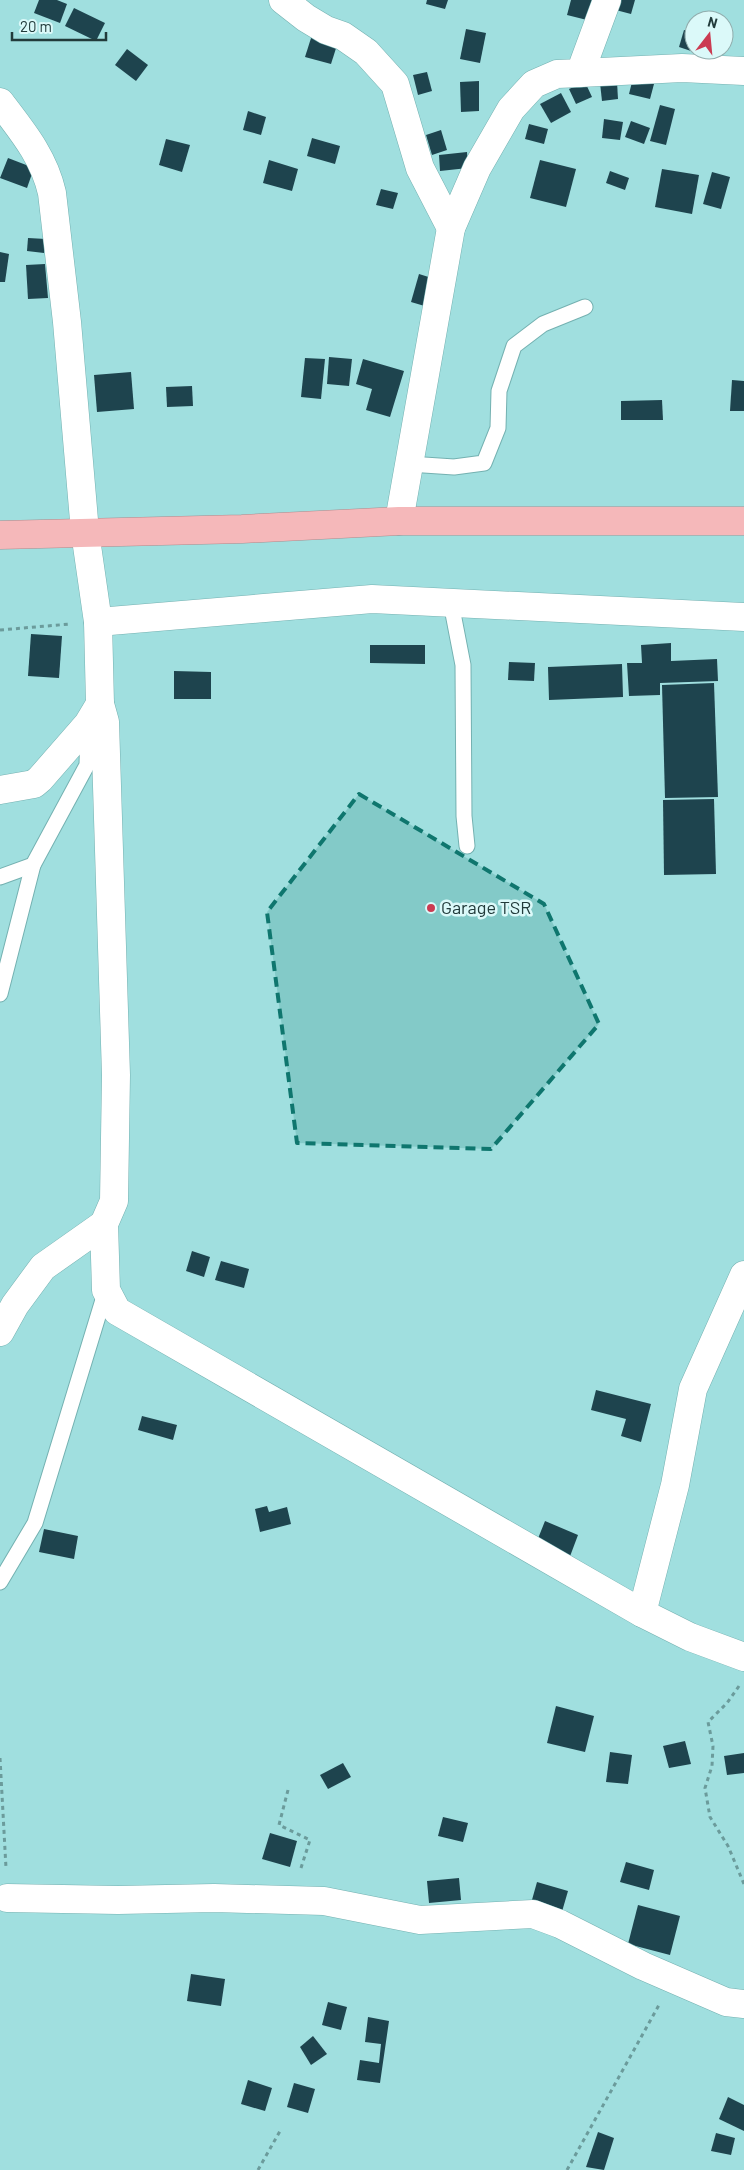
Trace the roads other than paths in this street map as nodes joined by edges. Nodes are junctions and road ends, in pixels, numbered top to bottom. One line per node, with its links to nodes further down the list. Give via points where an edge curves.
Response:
1 (283, 0): 6 (street, via 306,18 343,36 366,52 395,84 420,168)
2 (607, 0): 4 (street)
3 (744, 71): 4 (street, via 682,68)
4 (580, 73): 6 (street, via 557,74 534,84 511,109 477,168)
5 (0, 102): 11 (street, via 39,154 52,193)
6 (451, 228): 8 (street)
7 (585, 307): 8 (lane, via 543,324 514,346 499,391 498,428 484,463 454,467)
8 (409, 464): 9 (street)
9 (399, 521): 10 (highway); 11 (highway)
10 (744, 521)
11 (85, 532): 12 (highway); 15 (street)
12 (0, 535)
13 (451, 602): 14 (street); 15 (street, via 372,599); 18 (lane, via 463,665)
14 (744, 617)
15 (98, 622): 16 (street)
16 (94, 714): 17 (street, via 34,784); 19 (lane, via 86,765); 22 (street, via 105,722 116,1075 114,1201)
17 (0, 790)
18 (467, 846)
19 (34, 865): 20 (lane); 21 (lane)
20 (0, 877)
21 (0, 994)
22 (104, 1224): 24 (street); 25 (street, via 42,1267 15,1304)
23 (744, 1275): 27 (street, via 693,1389 675,1485)
24 (106, 1290): 26 (lane, via 35,1523); 27 (street, via 117,1311)
25 (0, 1332)
26 (0, 1582)
27 (642, 1613): 28 (street, via 690,1637)
28 (742, 1656)
29 (7, 1898): 30 (street, via 324,1901 420,1920 533,1914 674,1980 726,2002)
30 (744, 2004)

